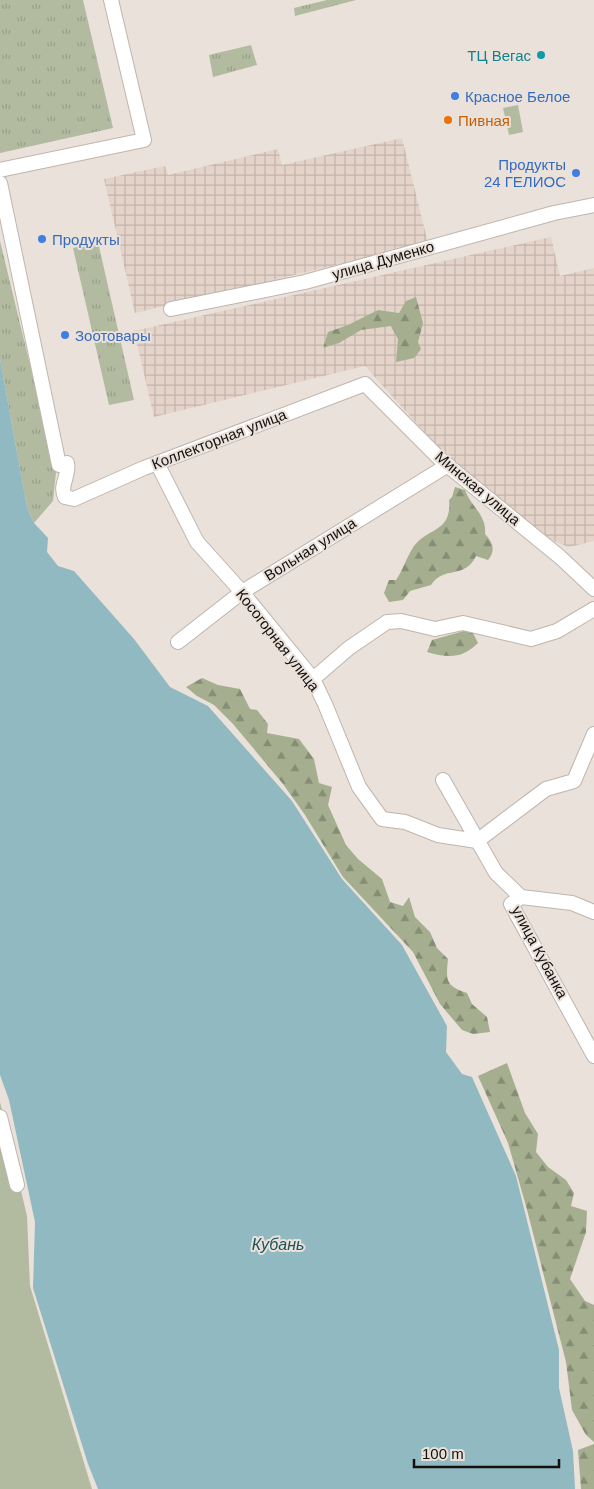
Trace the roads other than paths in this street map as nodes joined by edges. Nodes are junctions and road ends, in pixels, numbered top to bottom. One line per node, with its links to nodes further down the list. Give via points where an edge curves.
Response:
1 (111, 0): 2 (street, via 144,140)
2 (0, 170)
3 (0, 183): 7 (street, Коллекторная улица, via 60,465 67,463 69,471 64,479 65,497 74,499)
4 (594, 205): 5 (street, улица Думенко, via 554,213 305,282)
5 (171, 309)
6 (365, 384): 7 (street, Коллекторная улица); 8 (street, Минская улица)
7 (157, 463): 10 (street, Косогорная улица, via 197,542)
8 (448, 465): 9 (street, Минская улица); 10 (street, Вольная улица)
9 (594, 589)
10 (242, 592): 12 (street, Вольная улица); 13 (street, Косогорная улица)
11 (594, 609): 13 (street, via 557,631 531,639 463,623 435,628 401,621 387,622 349,648)
12 (178, 642)
13 (312, 680): 16 (street, Косогорная улица, via 359,787 382,819 405,822 438,835)
14 (594, 734): 16 (street, via 574,781 546,789)
15 (443, 780): 16 (street, улица Кубанка)
16 (477, 841): 17 (street, улица Кубанка, via 496,873)
17 (521, 896): 18 (street, via 572,903); 19 (street, улица Кубанка, via 511,904)
18 (594, 912)
19 (594, 1056)
20 (0, 1117): 21 (street)
21 (18, 1185)

